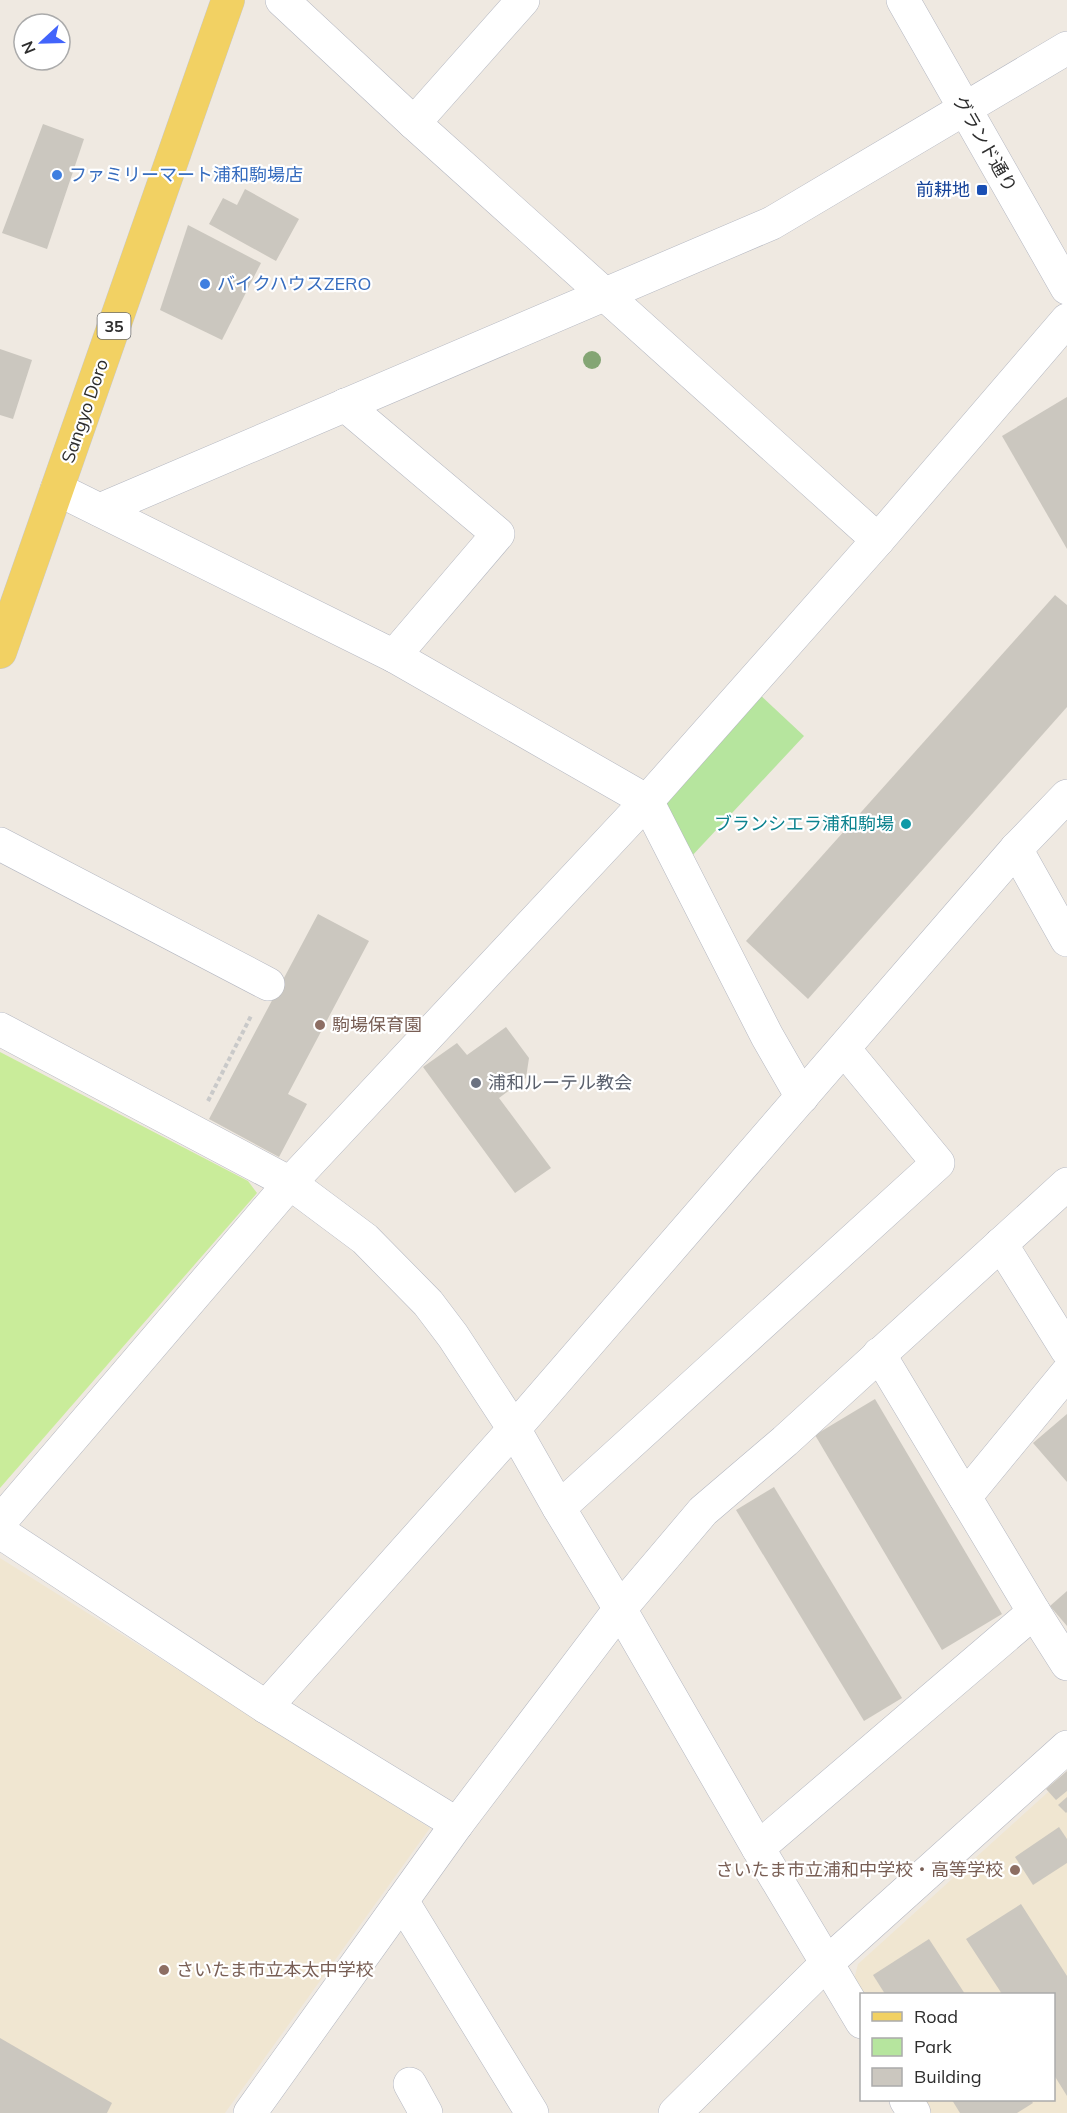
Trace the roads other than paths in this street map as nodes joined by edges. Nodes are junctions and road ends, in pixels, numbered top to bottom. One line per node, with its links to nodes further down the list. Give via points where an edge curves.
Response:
1 (228, 0): 12 (main road, Sangyo Doro / 35)
2 (282, 0): 7 (street)
3 (523, 0): 7 (street)
4 (903, 0): 6 (street, グランド通り)
5 (1067, 48): 6 (street)
6 (965, 108): 8 (street, グランド通り); 9 (street, via 772,223)
7 (414, 123): 9 (street)
8 (1067, 288)
9 (605, 295): 11 (street); 14 (street)
10 (1067, 320): 14 (street)
11 (345, 405): 13 (street); 16 (street, via 498,534)
12 (57, 489): 13 (street); 15 (main road, Sangyo Doro / 35)
13 (100, 510): 16 (street)
14 (878, 540): 18 (street)
15 (0, 652)
16 (394, 656): 18 (street)
17 (1067, 796): 20 (street)
18 (647, 801): 25 (street); 26 (street)
19 (0, 844): 22 (street)
20 (1016, 849): 21 (street); 24 (street)
21 (1067, 940)
22 (268, 984)
23 (0, 1029): 26 (street)
24 (844, 1049): 25 (street); 34 (street, via 938,1163)
25 (802, 1097): 32 (street)
26 (290, 1183): 32 (street, via 365,1239 428,1303); 35 (street)
27 (1067, 1184): 28 (street)
28 (1001, 1244): 29 (street); 30 (street)
29 (1067, 1350)
30 (879, 1354): 33 (street); 37 (street, via 703,1511)
31 (1067, 1373): 33 (street)
32 (514, 1429): 34 (street); 40 (street)
33 (965, 1497): 38 (street)
34 (559, 1508): 37 (street)
35 (0, 1522)
36 (0, 1532): 40 (street)
37 (620, 1609): 42 (street); 43 (street)
38 (1034, 1612): 39 (street); 43 (street)
39 (1067, 1664)
40 (266, 1707): 42 (street)
41 (1067, 1748): 45 (street)
42 (457, 1824): 44 (street)
43 (758, 1848): 45 (street)
44 (402, 1901): 48 (street); 50 (street)
45 (827, 1963): 46 (street); 51 (street)
46 (860, 2020)
47 (410, 2084): 49 (street)
48 (250, 2113)
49 (426, 2113)
50 (532, 2113)
51 (675, 2113)

